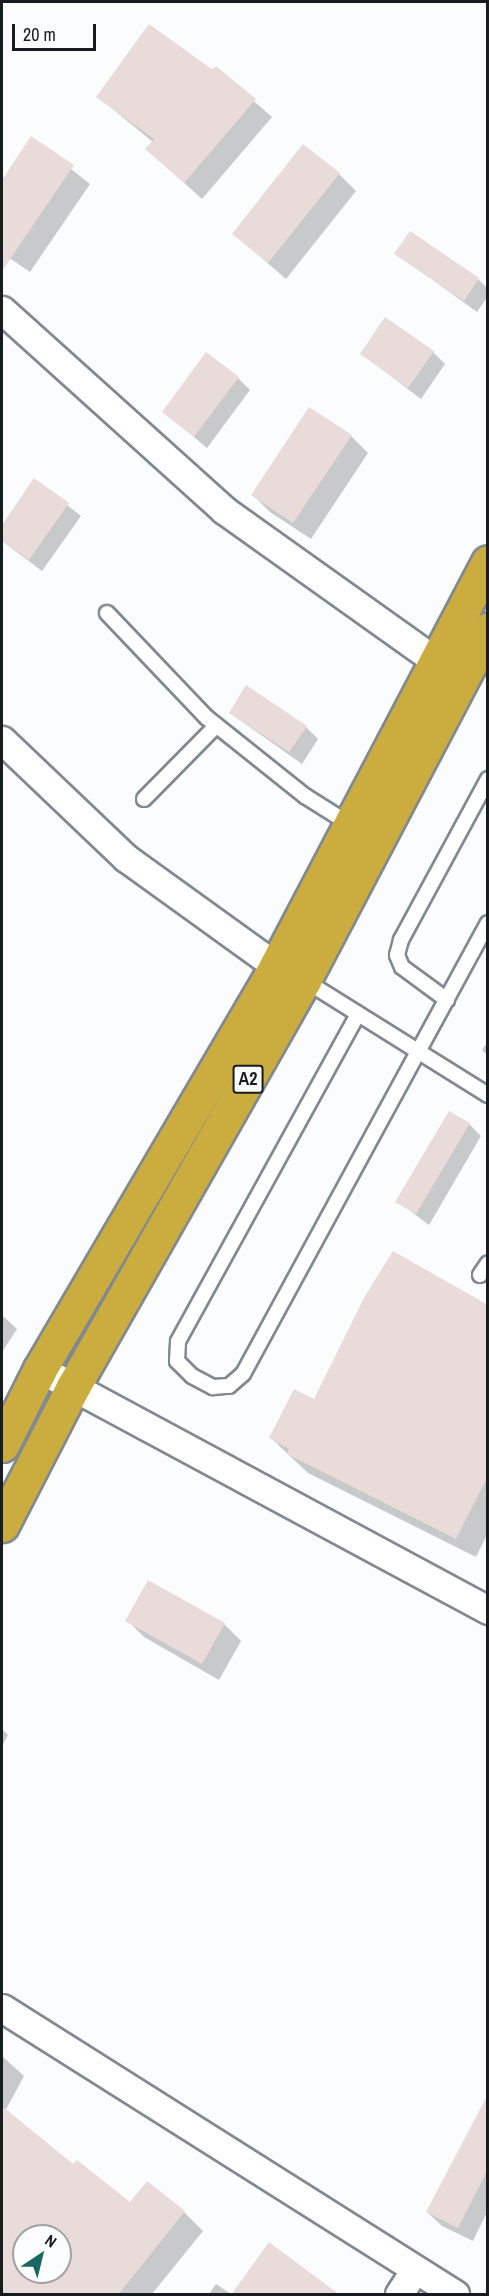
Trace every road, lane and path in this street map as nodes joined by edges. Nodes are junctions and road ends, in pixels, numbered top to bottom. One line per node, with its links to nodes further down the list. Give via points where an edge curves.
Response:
1 (2, 310): 5 (street, via 224,510)
2 (488, 562): 5 (highway, A2)
3 (107, 613): 6 (lane)
4 (488, 628): 12 (highway, A2)
5 (436, 661): 10 (highway, A2)
6 (216, 726): 9 (lane); 10 (lane, via 305,796)
7 (2, 740): 12 (street, via 126,858)
8 (488, 779): 13 (lane, via 401,940 397,955 402,968)
9 (144, 799)
10 (351, 825): 12 (highway, A2)
11 (488, 923): 13 (lane)
12 (290, 973): 14 (lane); 19 (highway, A2); 20 (highway, A2)
13 (447, 1000): 15 (lane)
14 (358, 1014): 15 (lane); 15 (lane, via 177,1342 177,1361 192,1376 213,1387 229,1386 243,1374)
15 (420, 1052): 16 (lane)
16 (488, 1095)
17 (488, 1263): 18 (lane)
18 (480, 1275)
19 (40, 1369): 20 (street); 21 (highway, A2)
20 (73, 1387): 22 (highway, A2); 23 (street)
21 (3, 1439)
22 (2, 1525)
23 (488, 1610)
24 (2, 2008): 25 (street)
25 (414, 2271): 26 (street); 27 (street)
26 (399, 2295)
27 (454, 2295)

